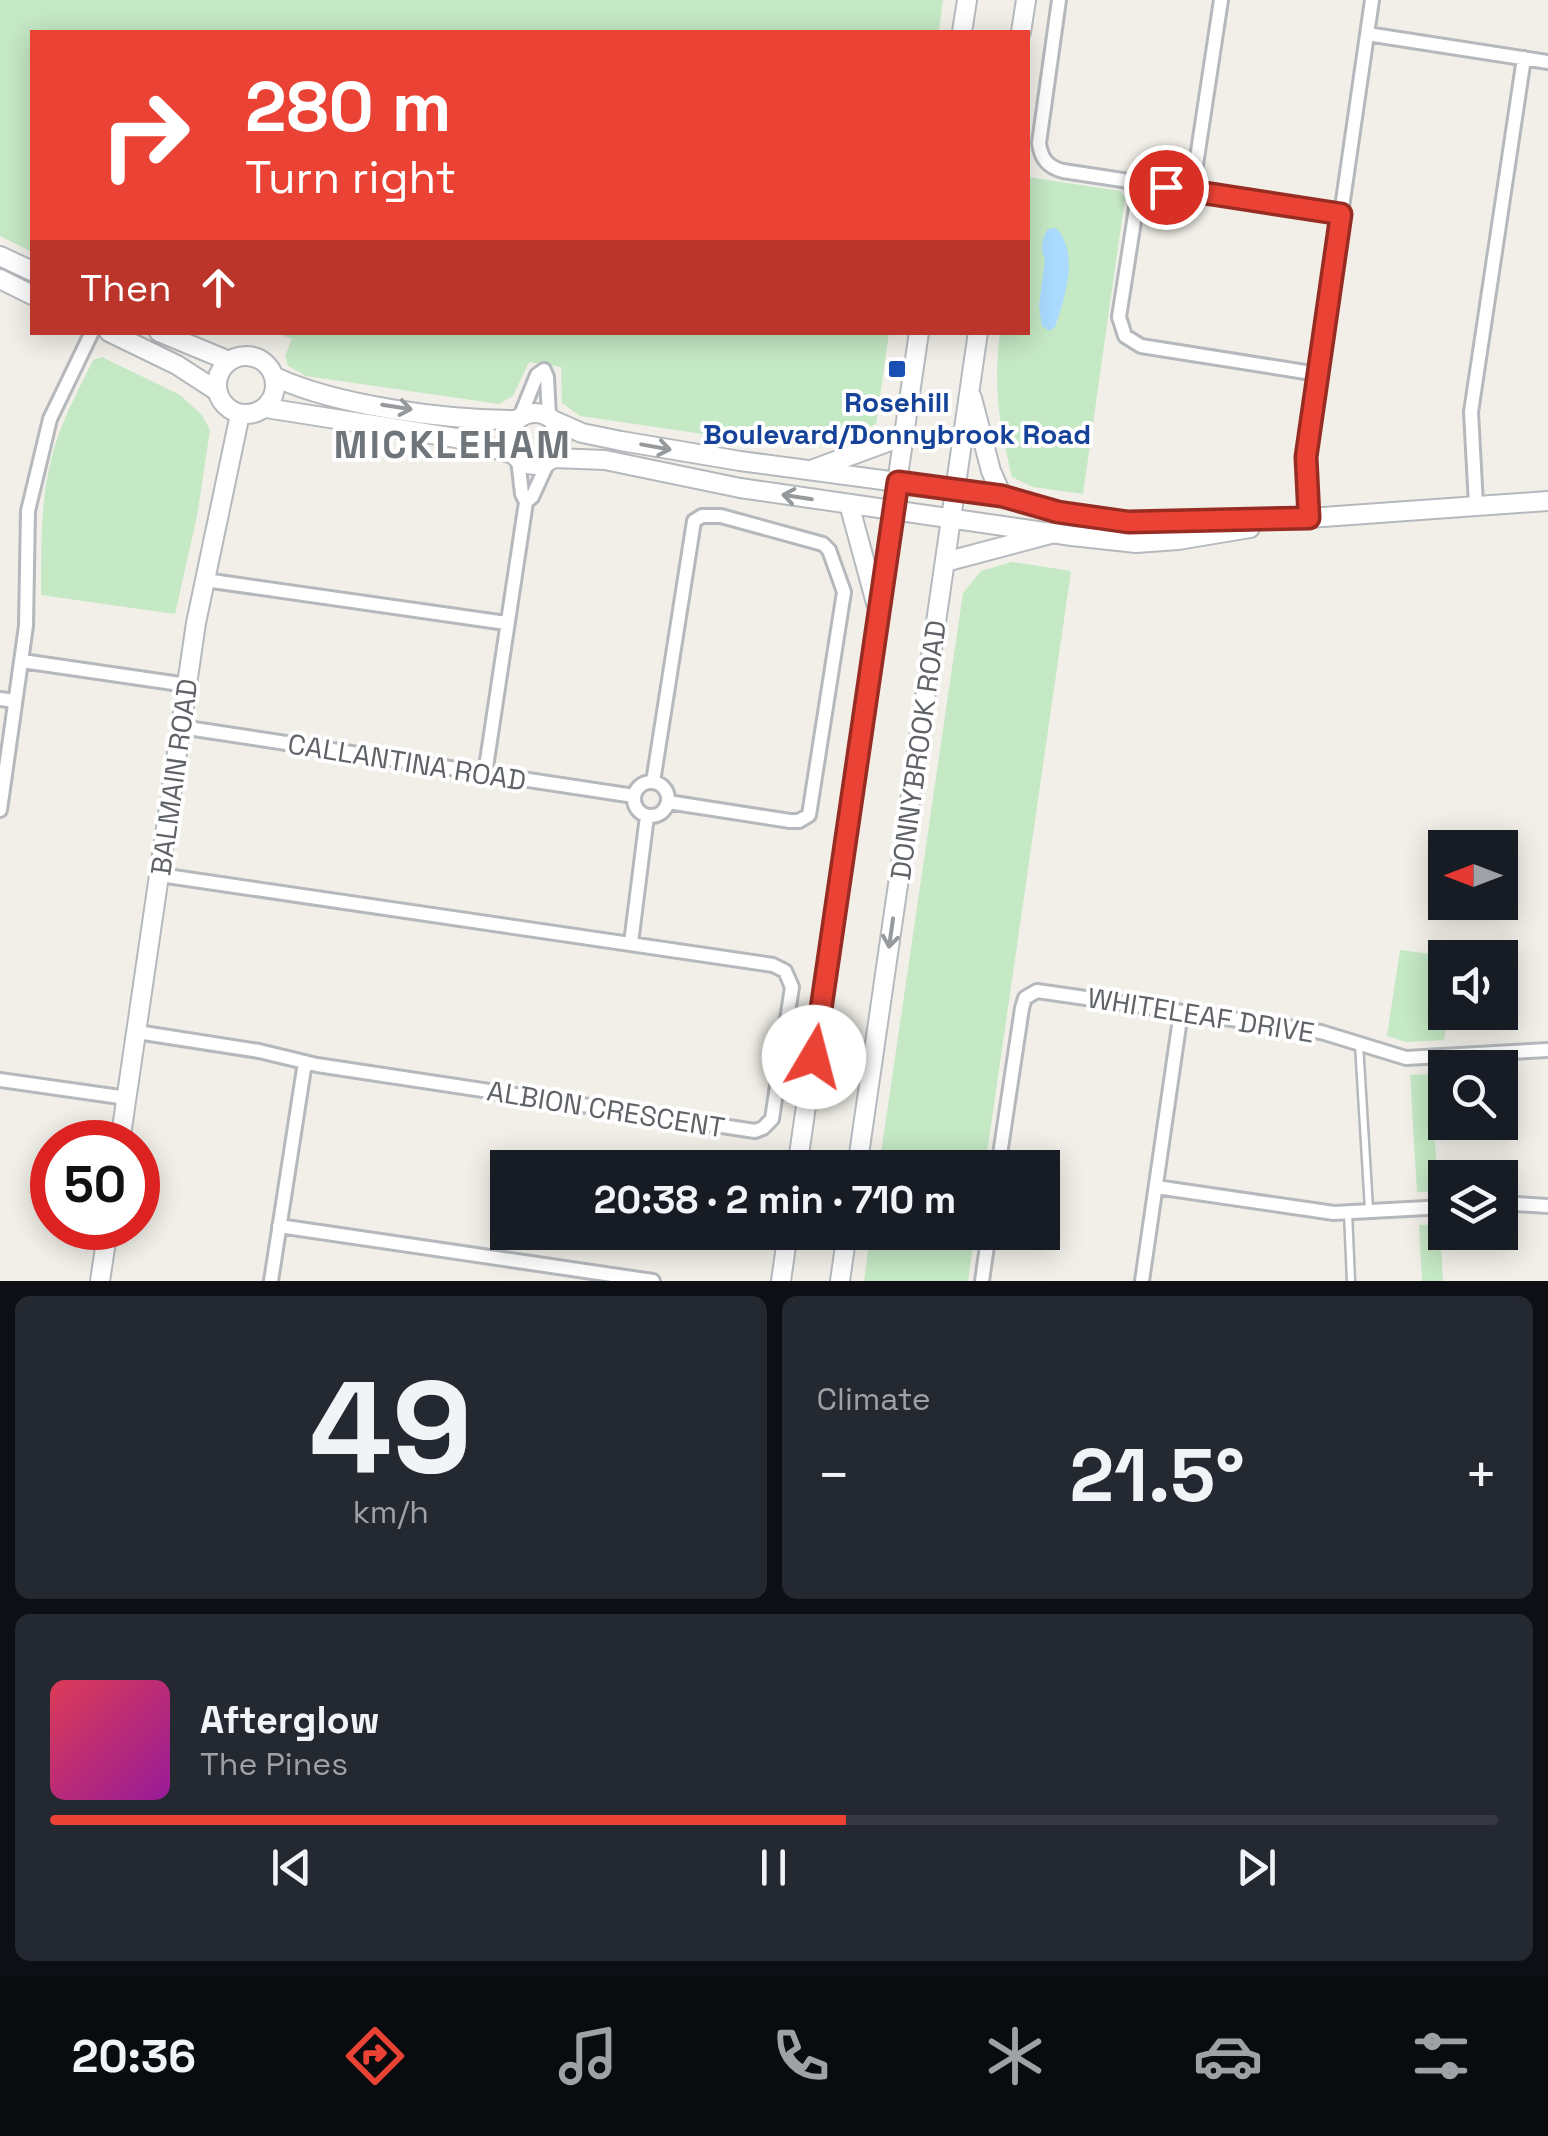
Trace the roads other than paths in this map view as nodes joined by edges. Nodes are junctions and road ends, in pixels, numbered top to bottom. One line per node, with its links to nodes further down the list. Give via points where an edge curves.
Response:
1 (967, 0): 6 (street)
2 (1026, 0): 7 (street)
3 (1059, 0): 11 (street, via 1041,154 1055,169)
4 (1220, 0): 12 (street)
5 (1372, 0): 8 (street)
6 (962, 30)
7 (1021, 30)
8 (1367, 34): 9 (street); 13 (street)
9 (1524, 58): 10 (street); 42 (street, via 1472,412)
10 (1548, 62)
11 (1140, 183): 12 (street); 24 (street, via 1119,316 1125,336 1140,346)
12 (1192, 190): 13 (street)
13 (1341, 214): 24 (street)
14 (0, 256): 15 (street)
15 (30, 270)
16 (0, 280): 17 (street)
17 (30, 294)
18 (91, 335): 51 (street, via 42,444 28,512)
19 (116, 335): 27 (street)
20 (166, 335): 23 (street)
21 (919, 335): 32 (street)
22 (978, 335): 26 (street, DONNYBROOK ROAD)
23 (229, 361): 25 (street, via 256,357); 27 (street)
24 (1318, 374): 45 (street, via 1306,457)
25 (275, 377): 28 (street); 30 (street, one-way to 30, via 326,397)
26 (970, 388): 37 (street, DONNYBROOK ROAD); 38 (street)
27 (217, 391): 29 (street)
28 (266, 408): 29 (street); 33 (street, via 456,438)
29 (240, 414): 48 (street, BALMAIN ROAD)
30 (518, 418): 31 (street); 31 (street, via 544,370); 33 (street, via 510,434)
31 (552, 419): 34 (street, via 560,438); 35 (street, one-way to 35, via 612,439)
32 (904, 436): 35 (street); 36 (street)
33 (516, 456): 34 (street, via 530,464); 40 (street)
34 (551, 460): 40 (street); 41 (street, one-way to 34, via 619,462)
35 (812, 470): 36 (street)
36 (898, 482): 37 (street); 43 (street)
37 (955, 490): 38 (street); 44 (street, DONNYBROOK ROAD)
38 (1002, 496): 45 (street, via 1128,522)
39 (1548, 501): 42 (street)
40 (526, 502): 50 (street)
41 (849, 504): 43 (street); 49 (street)
42 (1476, 505): 45 (street)
43 (893, 509): 44 (street); 49 (street)
44 (952, 518): 46 (street); 47 (street, DONNYBROOK ROAD)
45 (1309, 518): 46 (street, via 1136,543)
46 (1054, 533): 47 (street)
47 (945, 562): 73 (street, DONNYBROOK ROAD, one-way to 73)
48 (204, 580): 50 (street); 52 (street, BALMAIN ROAD)
49 (878, 613): 72 (street)
50 (506, 624): 56 (street)
51 (22, 661): 52 (street); 54 (street)
52 (188, 684): 55 (street, BALMAIN ROAD)
53 (0, 698): 54 (street)
54 (15, 701): 60 (street)
55 (181, 727): 56 (street, CALLANTINA ROAD); 62 (street, BALMAIN ROAD)
56 (485, 774): 58 (street, CALLANTINA ROAD)
57 (653, 782): 58 (street); 59 (street, via 666,790); 59 (street, via 694,521 721,516 823,544 844,592 809,815 790,821)
58 (634, 796): 61 (street)
59 (668, 802): 61 (street)
60 (0, 810)
61 (647, 816): 63 (street)
62 (160, 875): 63 (street, ALBION CRESCENT); 65 (street, BALMAIN ROAD)
63 (632, 942): 68 (street, ALBION CRESCENT, via 773,965 788,976 792,987 773,1114 764,1128)
64 (1181, 1012): 66 (street, WHITELEAF DRIVE, via 1321,1032); 74 (street, WHITELEAF DRIVE, via 1030,992); 75 (street)
65 (137, 1032): 68 (street, ALBION CRESCENT); 70 (street, BALMAIN ROAD)
66 (1358, 1044): 67 (street, WHITELEAF DRIVE, via 1406,1058); 79 (lane)
67 (1548, 1050)
68 (305, 1062): 81 (street)
69 (0, 1080): 70 (street)
70 (127, 1098): 71 (street, BALMAIN ROAD)
71 (124, 1120)
72 (801, 1150)
73 (860, 1150)
74 (1001, 1150)
75 (1156, 1187): 80 (street); 92 (street)
76 (1518, 1204): 77 (street)
77 (1548, 1206)
78 (1428, 1207): 79 (street)
79 (1369, 1211): 80 (street)
80 (1348, 1212): 93 (lane)
81 (279, 1226): 87 (street); 88 (street)
82 (105, 1250): 86 (street)
83 (785, 1250): 89 (street)
84 (844, 1250): 90 (street)
85 (986, 1250): 91 (street)
86 (100, 1281)
87 (271, 1281)
88 (653, 1281)
89 (781, 1281)
90 (840, 1281)
91 (982, 1281)
92 (1142, 1281)
93 (1352, 1281)

